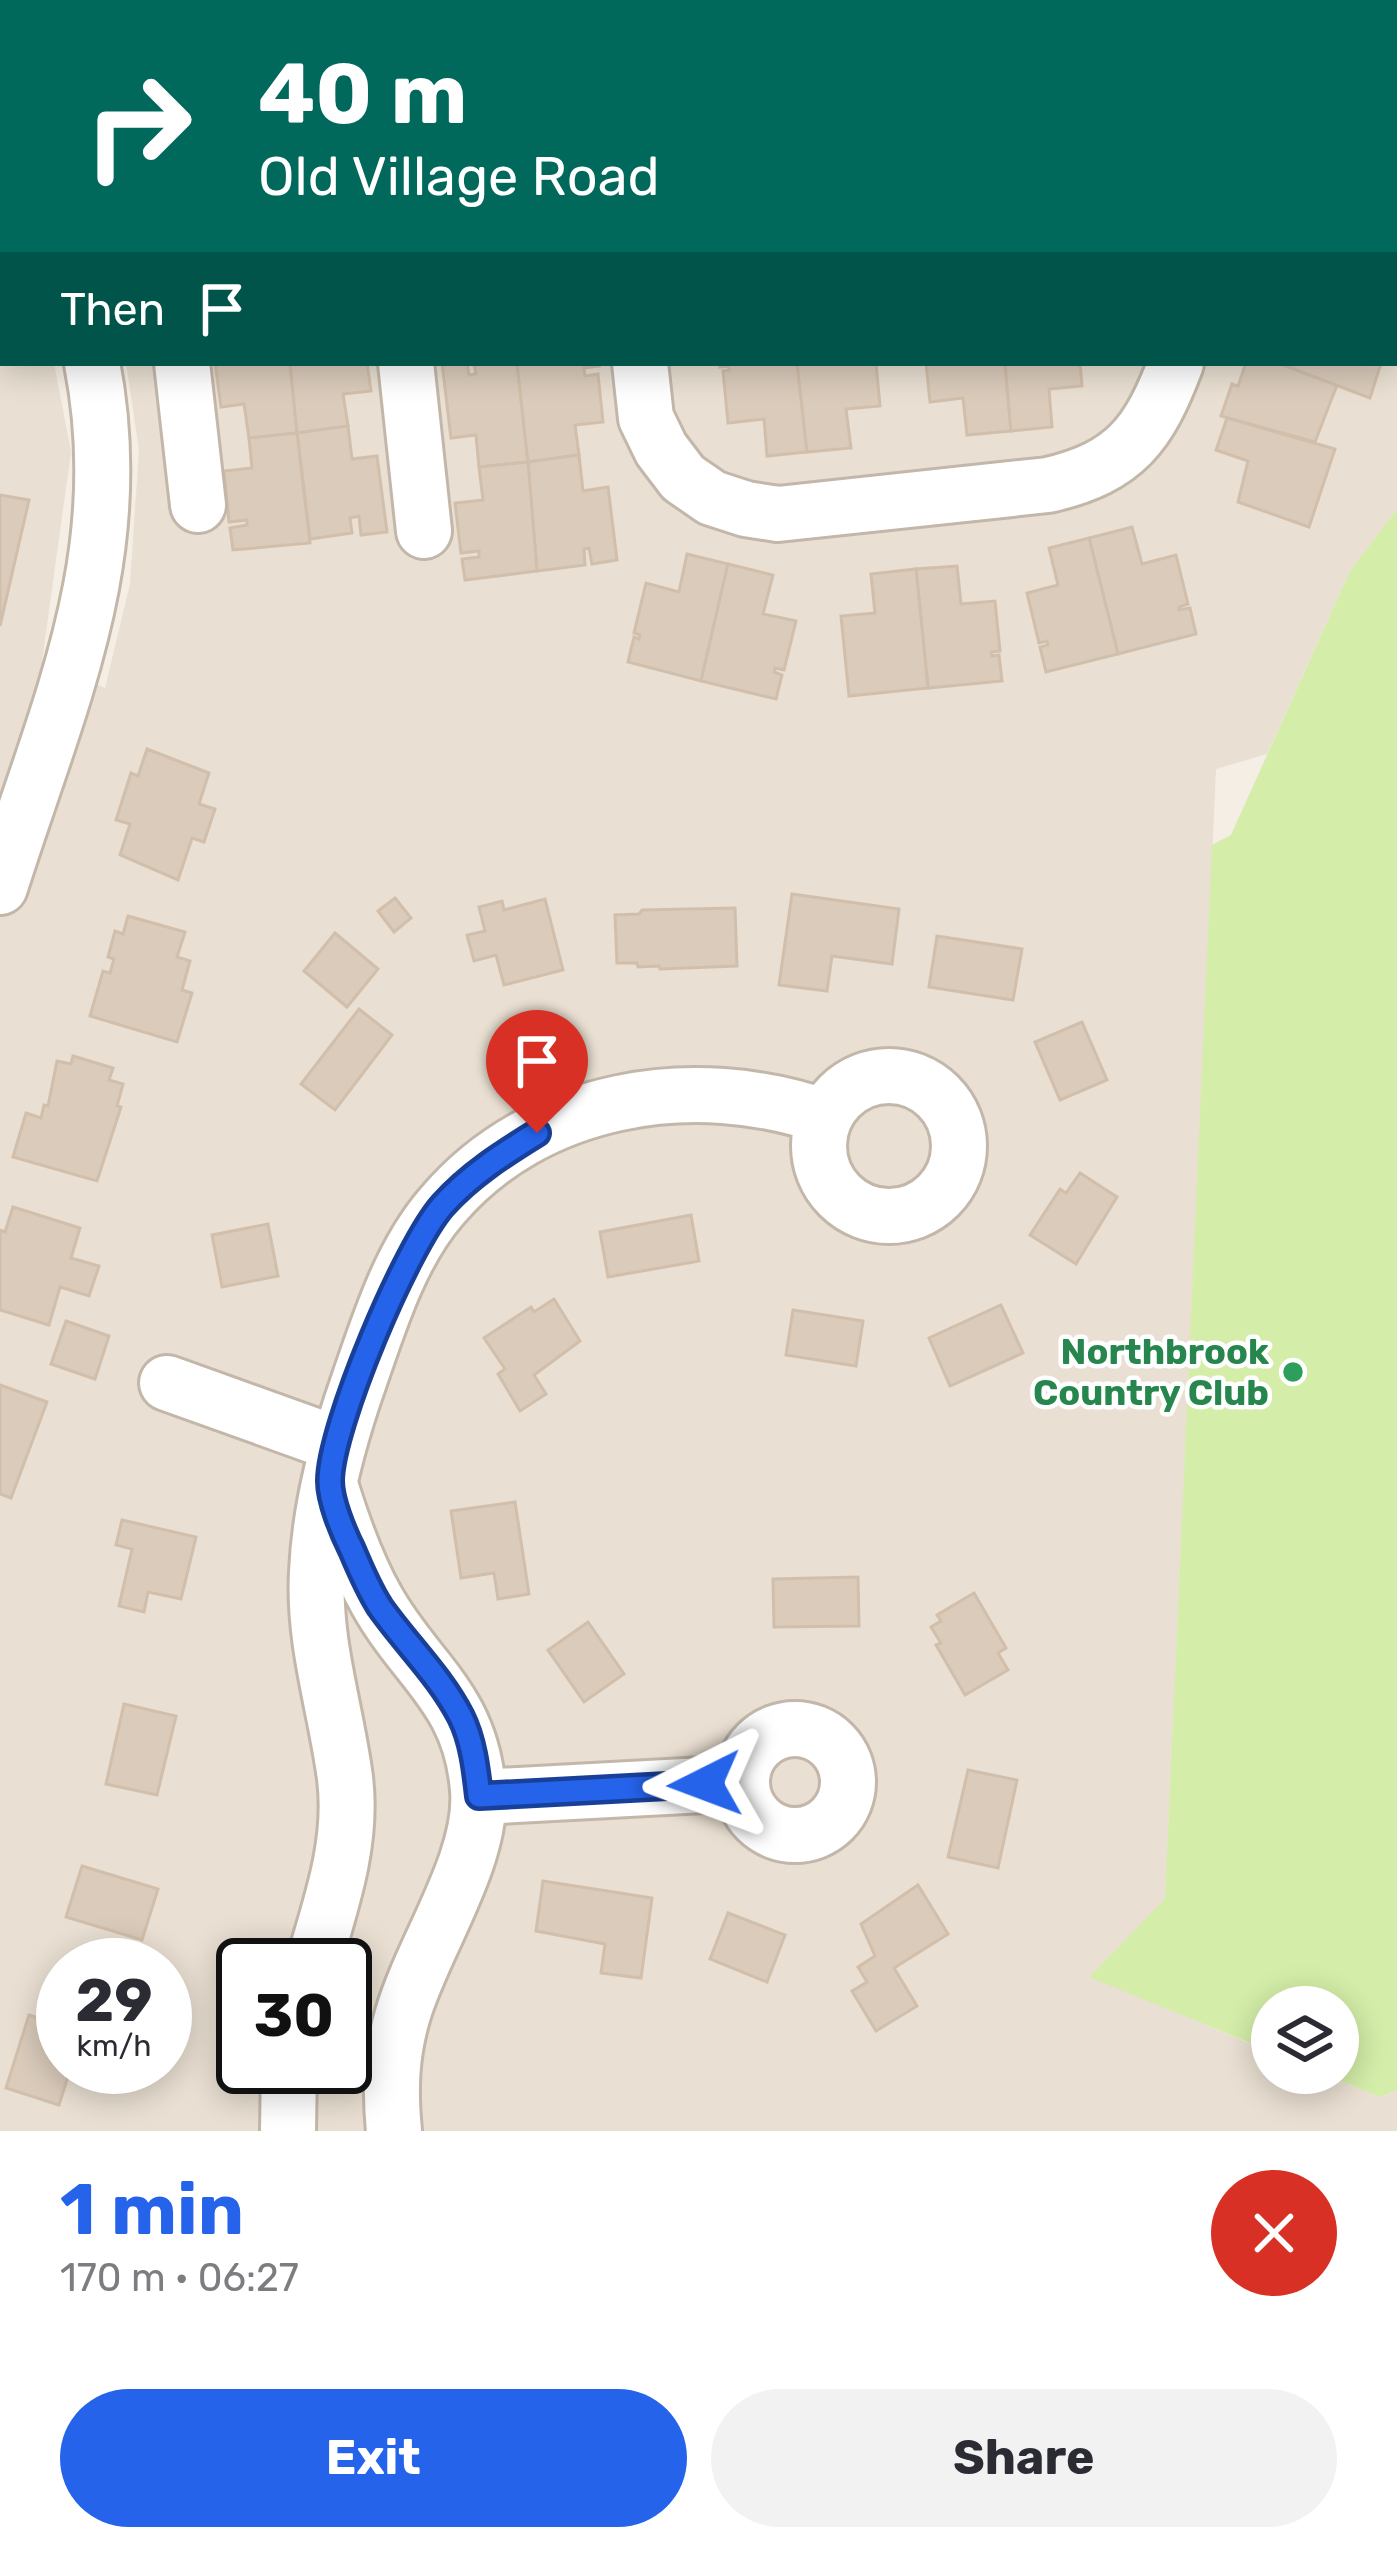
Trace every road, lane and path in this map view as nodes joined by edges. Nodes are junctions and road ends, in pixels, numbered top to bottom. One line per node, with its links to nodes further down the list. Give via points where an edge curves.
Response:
1 (92, 366): 8 (street, via 104,453 99,560 66,694)
2 (182, 366): 6 (street)
3 (406, 366): 7 (street)
4 (640, 366): 5 (street, via 646,418 683,478 712,498 778,514 1082,477 1138,440)
5 (1175, 366)
6 (198, 505)
7 (424, 531)
8 (10, 821): 9 (street)
9 (0, 886)
10 (825, 1117): 12 (street, via 727,1094 658,1096 596,1106 485,1166 441,1207 408,1259)
11 (167, 1383): 12 (street)
12 (333, 1464): 14 (street, via 349,1545 378,1604 462,1719); 15 (street, via 316,1571 346,1827)
13 (741, 1783): 14 (street)
14 (479, 1796): 18 (street, via 459,1878 403,2014 389,2079)
15 (321, 1938)
16 (289, 2094): 17 (street)
17 (288, 2131)
18 (394, 2131)

